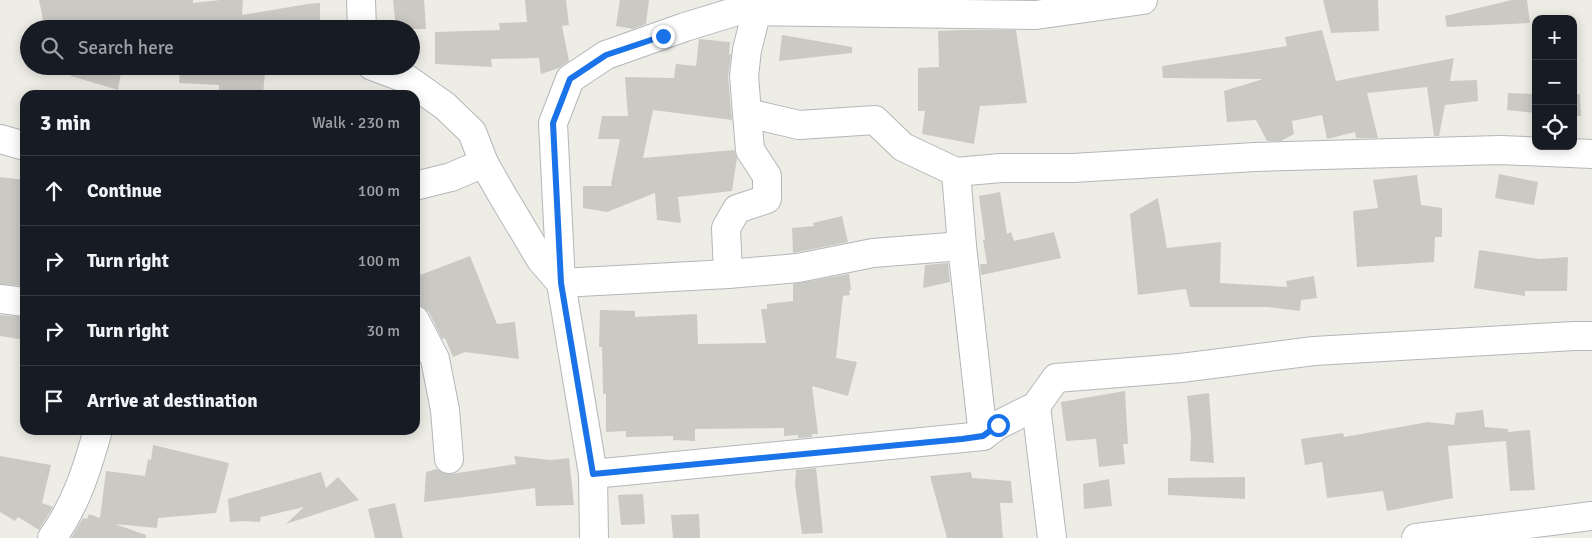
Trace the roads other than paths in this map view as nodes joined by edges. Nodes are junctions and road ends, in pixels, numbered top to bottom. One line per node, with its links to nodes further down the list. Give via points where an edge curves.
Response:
1 (361, 0): 4 (street)
2 (1143, 0): 3 (street, via 1036,14)
3 (755, 6): 6 (street, via 744,76); 15 (street, via 606,55 570,79 553,123)
4 (362, 20)
5 (396, 75): 10 (street, via 445,106 472,132)
6 (748, 112): 11 (street, via 799,125 875,120 903,147); 14 (street, via 750,150 767,176 767,199 737,209 726,228)
7 (0, 139): 8 (street)
8 (20, 145)
9 (1592, 154): 11 (street, via 1500,150 1284,156)
10 (484, 163): 12 (street, via 451,177); 15 (street, via 541,260)
11 (956, 172): 13 (street)
12 (420, 185)
13 (962, 246): 14 (street, via 872,253 798,268); 22 (street)
14 (728, 274): 15 (street)
15 (561, 283): 24 (street)
16 (0, 298): 17 (street)
17 (20, 301)
18 (420, 330): 23 (street, via 435,359 445,410)
19 (1592, 336): 20 (street, via 1314,351 1181,368 1056,378)
20 (1036, 406): 22 (street); 28 (street)
21 (97, 435): 26 (street, via 82,484)
22 (983, 436): 24 (street)
23 (449, 459)
24 (593, 474): 27 (street)
25 (1592, 516): 29 (street)
26 (52, 538)
27 (594, 538)
28 (1052, 538)
29 (1416, 538)

